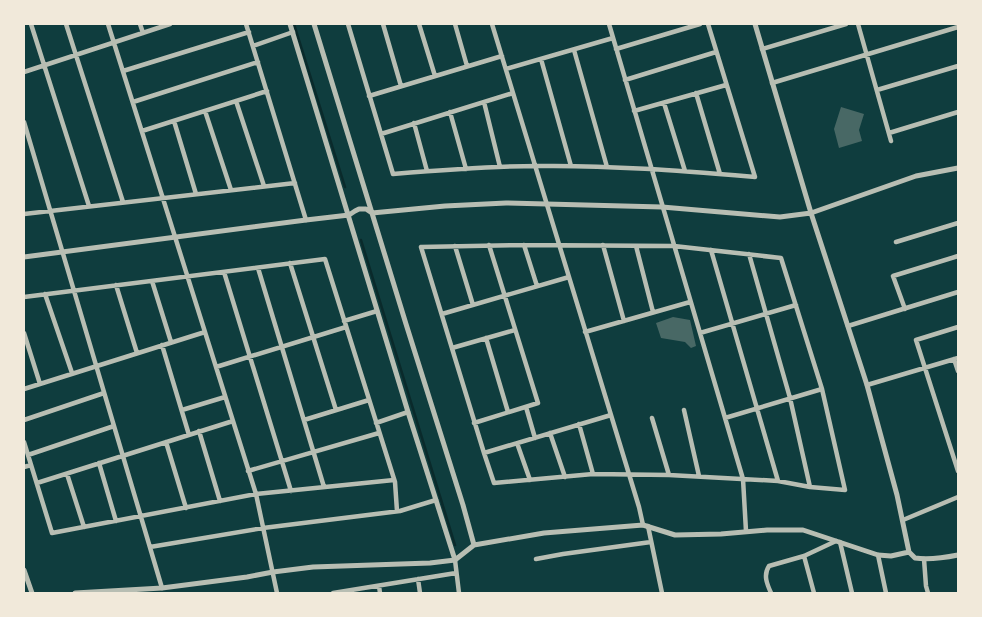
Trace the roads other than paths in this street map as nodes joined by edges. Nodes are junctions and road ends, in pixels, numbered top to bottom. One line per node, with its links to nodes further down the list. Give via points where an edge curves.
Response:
1 (31, 24): 36 (street)
2 (66, 24): 32 (street)
3 (108, 24): 25 (street)
4 (140, 24): 23 (street)
5 (170, 24): 23 (street)
6 (246, 24): 21 (street)
7 (290, 24): 22 (street)
8 (314, 24): 89 (street)
9 (348, 24): 51 (street)
10 (383, 24): 46 (street)
11 (420, 24): 42 (street)
12 (455, 24): 37 (street)
13 (492, 24): 33 (street)
14 (609, 24): 24 (street)
15 (700, 24): 27 (street)
16 (708, 24): 30 (street)
17 (755, 24): 28 (street)
18 (846, 24): 28 (street)
19 (858, 24): 31 (street)
20 (958, 27): 31 (street)
21 (249, 32): 26 (street); 40 (street)
22 (293, 32): 26 (street); 92 (street)
23 (143, 33): 25 (street)
24 (613, 38): 27 (street); 29 (street)
25 (114, 42): 32 (street); 40 (street)
26 (253, 46): 35 (street)
27 (616, 49): 43 (street)
28 (762, 49): 44 (street)
29 (574, 50): 34 (street); 72 (street)
30 (716, 52): 43 (street); 45 (street)
31 (867, 54): 44 (street); 47 (street)
32 (76, 55): 36 (street); 84 (street)
33 (502, 56): 37 (street); 39 (street)
34 (541, 59): 39 (street); 70 (street)
35 (258, 62): 48 (street); 53 (street)
36 (44, 66): 41 (street); 86 (street)
37 (467, 66): 42 (street)
38 (958, 66): 47 (street)
39 (506, 69): 49 (street)
40 (123, 71): 53 (street)
41 (24, 72)
42 (435, 76): 46 (street)
43 (625, 80): 57 (street)
44 (772, 82): 90 (street)
45 (726, 85): 50 (street); 78 (street, via 755,177)
46 (401, 86): 51 (street)
47 (877, 90): 64 (street)
48 (267, 91): 52 (street); 79 (street)
49 (513, 93): 54 (street); 69 (street)
50 (696, 93): 55 (street); 78 (street)
51 (370, 96): 65 (street)
52 (236, 101): 56 (street); 80 (street)
53 (133, 102): 63 (street)
54 (484, 102): 58 (street); 71 (street)
55 (664, 102): 57 (street); 77 (street)
56 (205, 111): 60 (street); 81 (street)
57 (634, 111): 73 (street)
58 (450, 112): 62 (street); 75 (street)
59 (958, 112): 64 (street)
60 (174, 121): 63 (street); 82 (street)
61 (24, 122): 67 (street)
62 (414, 123): 65 (street); 76 (street)
63 (142, 131): 83 (street)
64 (889, 133): 66 (street)
65 (381, 134): 76 (street, via 393,174)
66 (891, 141)
67 (30, 142): 68 (street); 88 (street)
68 (24, 144)
69 (535, 166): 70 (street); 71 (street); 85 (street)
70 (571, 166): 72 (street)
71 (500, 167): 75 (street)
72 (607, 167): 73 (street)
73 (651, 168): 77 (street); 87 (street)
74 (958, 168): 90 (street, via 916,176)
75 (466, 169): 76 (street)
76 (427, 171)
77 (685, 171): 78 (street)
78 (720, 174)
79 (295, 183): 80 (street); 93 (street)
80 (264, 186): 81 (street)
81 (231, 190): 82 (street)
82 (196, 194): 83 (street)
83 (163, 198): 84 (street); 95 (street)
84 (123, 202): 86 (street)
85 (547, 204): 87 (street); 89 (street, via 445,206); 99 (street)
86 (89, 206): 88 (street)
87 (662, 207): 90 (street, via 780,217); 103 (street)
88 (50, 211): 91 (street); 105 (street)
89 (372, 213): 92 (street, via 359,209); 227 (street)
90 (811, 213): 133 (street)
91 (24, 214)
92 (349, 215): 93 (street); 126 (street)
93 (306, 220): 95 (street)
94 (958, 223): 96 (street)
95 (175, 237): 105 (street); 112 (street)
96 (896, 242)
97 (489, 245): 98 (street); 101 (street); 120 (street)
98 (524, 245): 99 (street); 116 (street)
99 (559, 245): 100 (street); 113 (street)
100 (603, 245): 102 (street); 131 (street)
101 (455, 246): 123 (street); 128 (street, via 421,246)
102 (636, 246): 103 (street); 127 (street)
103 (674, 246): 104 (street); 122 (street)
104 (712, 250): 106 (street); 132 (street)
105 (62, 252): 107 (street); 117 (street)
106 (749, 254): 124 (street, via 781,258); 129 (street)
107 (24, 256)
108 (958, 256): 125 (street, via 893,276)
109 (290, 263): 110 (street); 130 (street, via 325,259); 141 (street)
110 (258, 268): 111 (street); 145 (street)
111 (224, 272): 112 (street); 148 (street)
112 (187, 277): 114 (street); 137 (street)
113 (569, 277): 116 (street); 138 (street)
114 (152, 281): 115 (street); 143 (street)
115 (116, 286): 117 (street); 147 (street)
116 (537, 286): 120 (street)
117 (74, 291): 119 (street); 150 (street)
118 (958, 292): 125 (street)
119 (45, 294): 121 (street); 154 (street)
120 (504, 296): 123 (street); 136 (street)
121 (24, 297)
122 (690, 302): 127 (street); 140 (street)
123 (473, 305): 128 (street)
124 (796, 306): 129 (street); 158 (street)
125 (904, 309): 133 (street)
126 (377, 310): 130 (street); 168 (street)
127 (654, 312): 131 (street)
128 (442, 314): 146 (street)
129 (766, 314): 132 (street); 161 (street)
130 (344, 321): 134 (street)
131 (624, 321): 138 (street)
132 (733, 324): 140 (street); 164 (street)
133 (848, 326): 156 (street)
134 (346, 327): 141 (street); 162 (street)
135 (958, 327): 152 (street, via 916,340)
136 (515, 330): 142 (street); 163 (street, via 538,403)
137 (205, 332): 143 (street); 151 (street)
138 (585, 332): 170 (street)
139 (24, 333): 155 (street)
140 (700, 333): 172 (street)
141 (313, 338): 145 (street); 166 (street)
142 (486, 338): 146 (street); 169 (street)
143 (170, 342): 144 (street)
144 (162, 345): 147 (street); 165 (street)
145 (282, 347): 148 (street); 174 (street)
146 (452, 348): 177 (street)
147 (137, 353): 150 (street)
148 (250, 357): 151 (street); 192 (street)
149 (956, 358): 152 (street); 153 (street)
150 (96, 366): 154 (street); 159 (street)
151 (216, 367): 160 (street)
152 (925, 368): 156 (street); 197 (street)
153 (958, 371)
154 (72, 374): 155 (street)
155 (40, 384): 157 (street)
156 (867, 385): 219 (street)
157 (24, 389)
158 (822, 389): 161 (street); 209 (street, via 845,490)
159 (104, 393): 173 (street); 179 (street)
160 (225, 397): 165 (street); 175 (street)
161 (790, 398): 164 (street); 209 (street)
162 (369, 400): 166 (street); 176 (street)
163 (526, 407): 169 (street); 184 (street)
164 (757, 408): 172 (street); 207 (street)
165 (182, 410): 183 (street)
166 (336, 410): 174 (street)
167 (684, 410): 202 (street)
168 (408, 412): 176 (street); 214 (street)
169 (508, 412): 177 (street)
170 (611, 415): 178 (street); 200 (street)
171 (652, 418): 201 (street)
172 (725, 418): 204 (street)
173 (24, 420)
174 (304, 420): 188 (street)
175 (233, 421): 180 (street); 196 (street)
176 (376, 423): 181 (street)
177 (474, 423): 189 (street)
178 (579, 424): 182 (street); 199 (street)
179 (114, 426): 190 (street); 191 (street)
180 (199, 431): 183 (street); 215 (street)
181 (379, 433): 188 (street); 205 (street)
182 (550, 433): 184 (street); 203 (street)
183 (189, 435): 186 (street)
184 (535, 438): 187 (street)
185 (24, 442): 190 (street)
186 (166, 442): 191 (street); 216 (street)
187 (517, 443): 189 (street); 206 (street)
188 (313, 452): 192 (street); 210 (street)
189 (484, 453): 206 (street, via 494,483)
190 (28, 455): 194 (street)
191 (123, 456): 193 (street); 218 (street)
192 (282, 461): 196 (street); 211 (street)
193 (99, 464): 198 (street); 220 (street)
194 (31, 465): 195 (street); 208 (street)
195 (24, 467)
196 (248, 471): 212 (street)
197 (958, 471)
198 (67, 474): 208 (street); 222 (street)
199 (593, 474): 200 (street); 203 (street)
200 (629, 474): 201 (street); 221 (street)
201 (669, 475): 202 (street)
202 (699, 476): 204 (street)
203 (565, 477): 206 (street)
204 (743, 479): 207 (street); 224 (street)
205 (394, 480): 210 (street); 217 (street)
206 (530, 480)
207 (778, 481): 209 (street)
208 (37, 483): 222 (street, via 52,533)
209 (810, 487)
210 (324, 488): 211 (street)
211 (291, 491): 212 (street)
212 (256, 494): 215 (street); 223 (street)
213 (958, 497): 219 (street)
214 (436, 500): 217 (street); 235 (street)
215 (220, 501): 216 (street)
216 (186, 508): 218 (street)
217 (397, 511): 223 (street)
218 (141, 516): 220 (street); 228 (street)
219 (903, 520): 229 (street)
220 (116, 521): 222 (street)
221 (646, 526): 224 (street, via 675,534); 226 (street); 227 (street, via 544,533)
222 (84, 527)
223 (263, 528): 228 (street); 237 (street)
224 (746, 531): 225 (street, via 804,530)
225 (838, 541): 230 (street); 232 (street); 253 (street)
226 (651, 542): 233 (street); 250 (street)
227 (474, 545): 235 (street)
228 (150, 547): 241 (street)
229 (909, 552): 230 (street); 234 (street, via 915,558)
230 (878, 555): 254 (street)
231 (958, 555): 234 (street)
232 (804, 556): 251 (street, via 769,566 765,580); 252 (street)
233 (536, 559)
234 (924, 559): 255 (street)
235 (455, 560): 237 (street); 238 (street)
236 (24, 570): 243 (street)
237 (273, 572): 241 (street); 245 (street)
238 (456, 574): 239 (street); 249 (street)
239 (418, 580): 240 (street); 248 (street)
240 (379, 586): 242 (street); 247 (street)
241 (162, 588): 244 (street)
242 (349, 592): 246 (street)
243 (32, 593)
244 (75, 593)
245 (278, 593)
246 (333, 593)
247 (380, 593)
248 (420, 593)
249 (459, 593)
250 (662, 593)
251 (771, 593)
252 (814, 593)
253 (852, 593)
254 (886, 593)
255 (928, 593)

